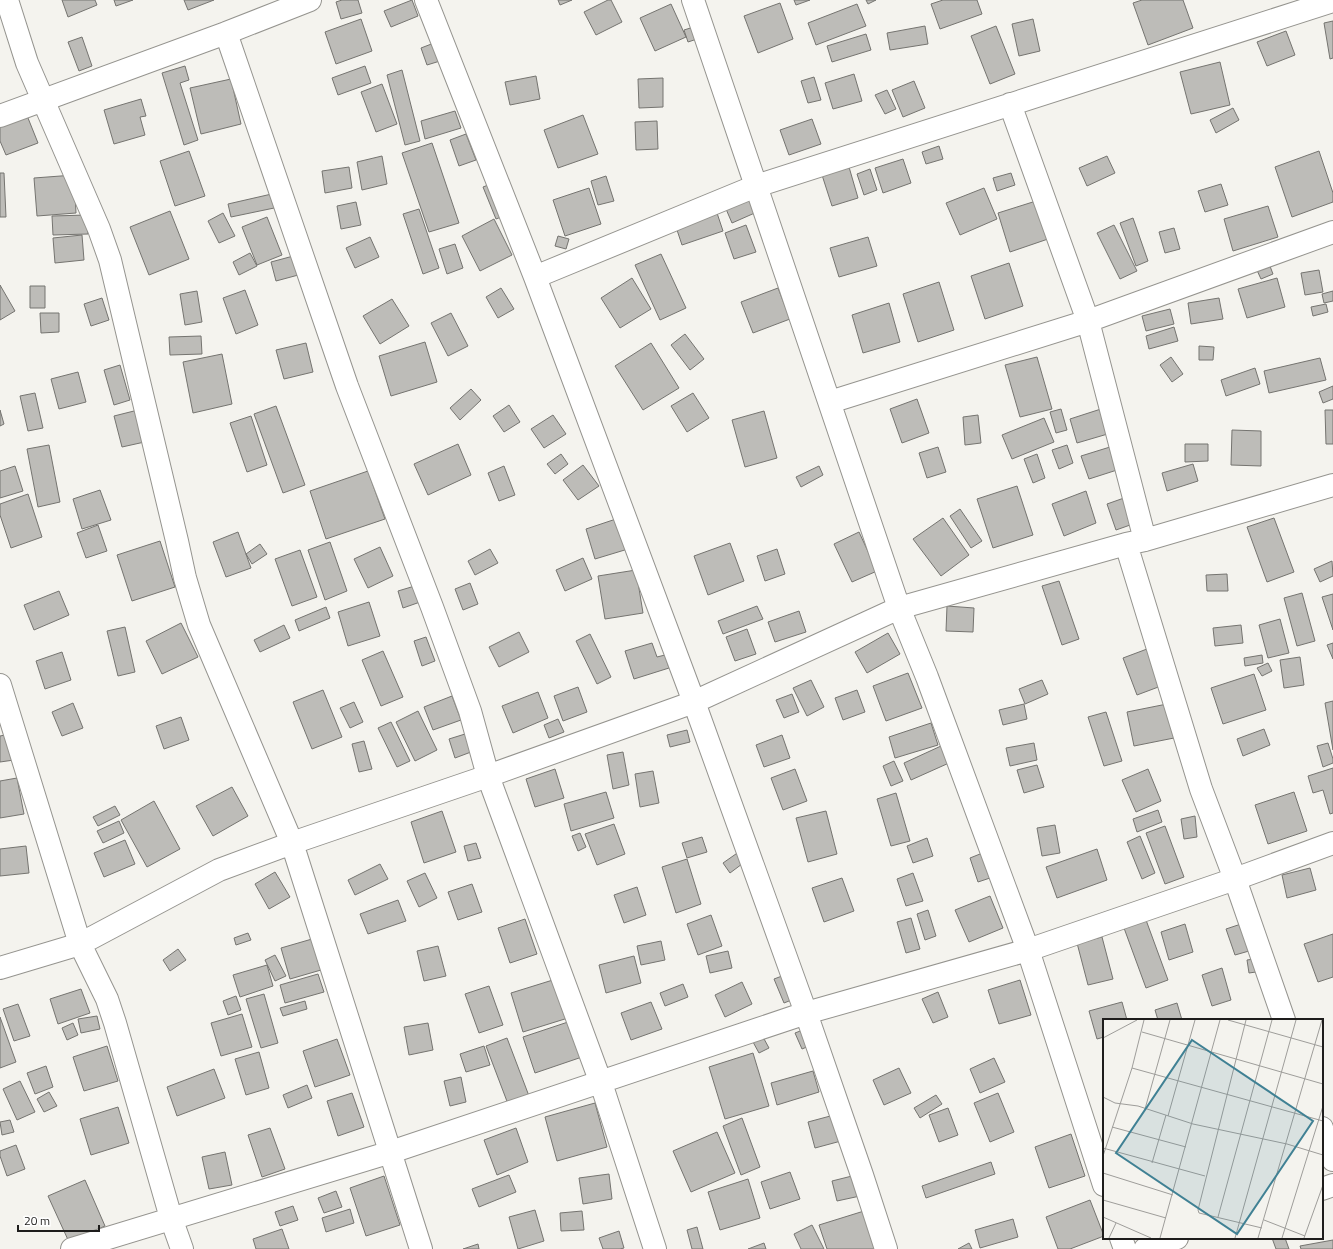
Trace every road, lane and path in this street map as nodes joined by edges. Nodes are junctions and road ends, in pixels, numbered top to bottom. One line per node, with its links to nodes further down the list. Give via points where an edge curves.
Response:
1 (7, 0): 7 (street, via 27,63)
2 (310, 0): 6 (street)
3 (426, 0): 12 (street)
4 (693, 0): 10 (street)
5 (1333, 1): 8 (street)
6 (226, 33): 7 (street); 20 (street, via 347,386 470,711)
7 (44, 100): 9 (street); 21 (street, via 110,260 185,578 199,625)
8 (1010, 104): 10 (street); 13 (street)
9 (0, 116)
10 (756, 186): 12 (street); 14 (street)
11 (1333, 232): 13 (street)
12 (534, 277): 19 (street)
13 (1088, 321): 14 (street); 16 (street)
14 (830, 402): 17 (street)
15 (1333, 485): 16 (street)
16 (1135, 542): 17 (street); 23 (street, via 1200,789)
17 (899, 608): 19 (street); 25 (street)
18 (0, 684): 24 (street)
19 (694, 702): 20 (street); 27 (street)
20 (488, 776): 21 (street); 29 (street)
21 (292, 843): 24 (street, via 219,870); 31 (street)
22 (1333, 843): 23 (street)
23 (1236, 879): 25 (street); 28 (street)
24 (80, 944): 26 (street); 36 (street, via 111,1011)
25 (1028, 950): 27 (street); 33 (street)
26 (0, 968)
27 (806, 1013): 29 (street); 43 (street)
28 (1284, 1019)
29 (601, 1082): 31 (street); 42 (street)
30 (1323, 1131): 32 (street)
31 (391, 1152): 36 (street); 41 (street)
32 (1333, 1160)
33 (1103, 1182)
34 (1333, 1185): 35 (street)
35 (1323, 1189)
36 (171, 1218): 39 (street); 40 (street)
37 (1121, 1239): 44 (street)
38 (1174, 1239): 45 (street)
39 (72, 1249)
40 (182, 1249)
41 (421, 1249)
42 (655, 1249)
43 (886, 1249)
44 (1125, 1249)
45 (1145, 1249)

